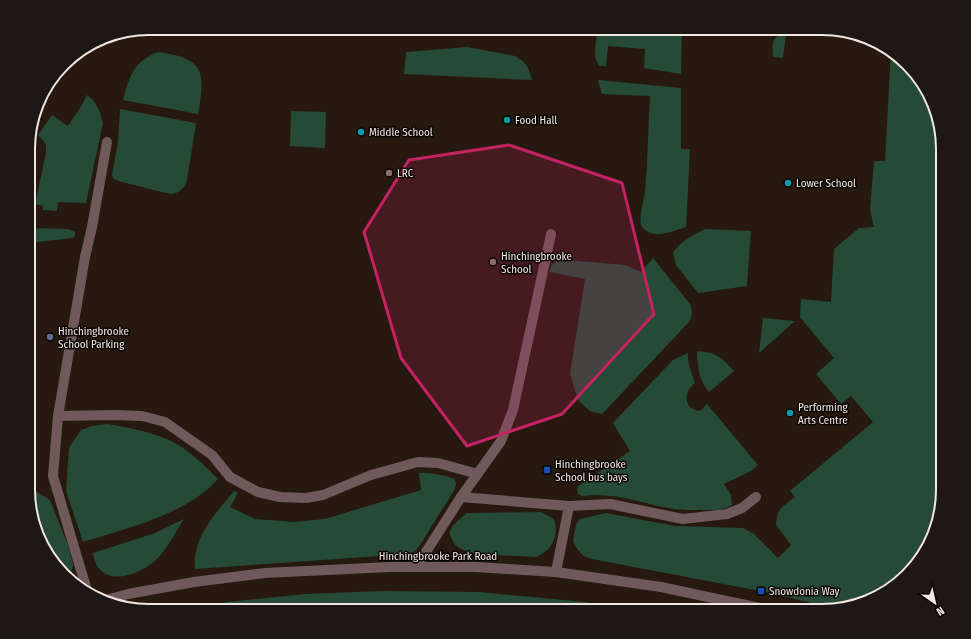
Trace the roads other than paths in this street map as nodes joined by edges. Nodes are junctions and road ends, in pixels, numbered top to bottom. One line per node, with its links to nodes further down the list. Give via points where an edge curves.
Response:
1 (107, 142): 3 (street)
2 (551, 234): 4 (street, via 513,410 501,441)
3 (58, 416): 4 (street, via 142,416 166,422 212,455 230,477 258,492 280,498 306,498 323,494 371,475 418,462 438,463); 10 (street, via 53,476)
4 (478, 474): 5 (street)
5 (461, 497): 7 (street); 8 (street)
6 (756, 497): 7 (street, via 742,508 727,514 683,519 610,504)
7 (569, 506): 9 (street)
8 (418, 566): 9 (street, Hinchingbrooke Park Road); 11 (street, Hinchingbrooke Park Road, via 265,573 194,582)
9 (556, 572): 12 (street, Hinchingbrooke Park Road, via 661,587)
10 (85, 584)
11 (113, 598)
12 (740, 604)

